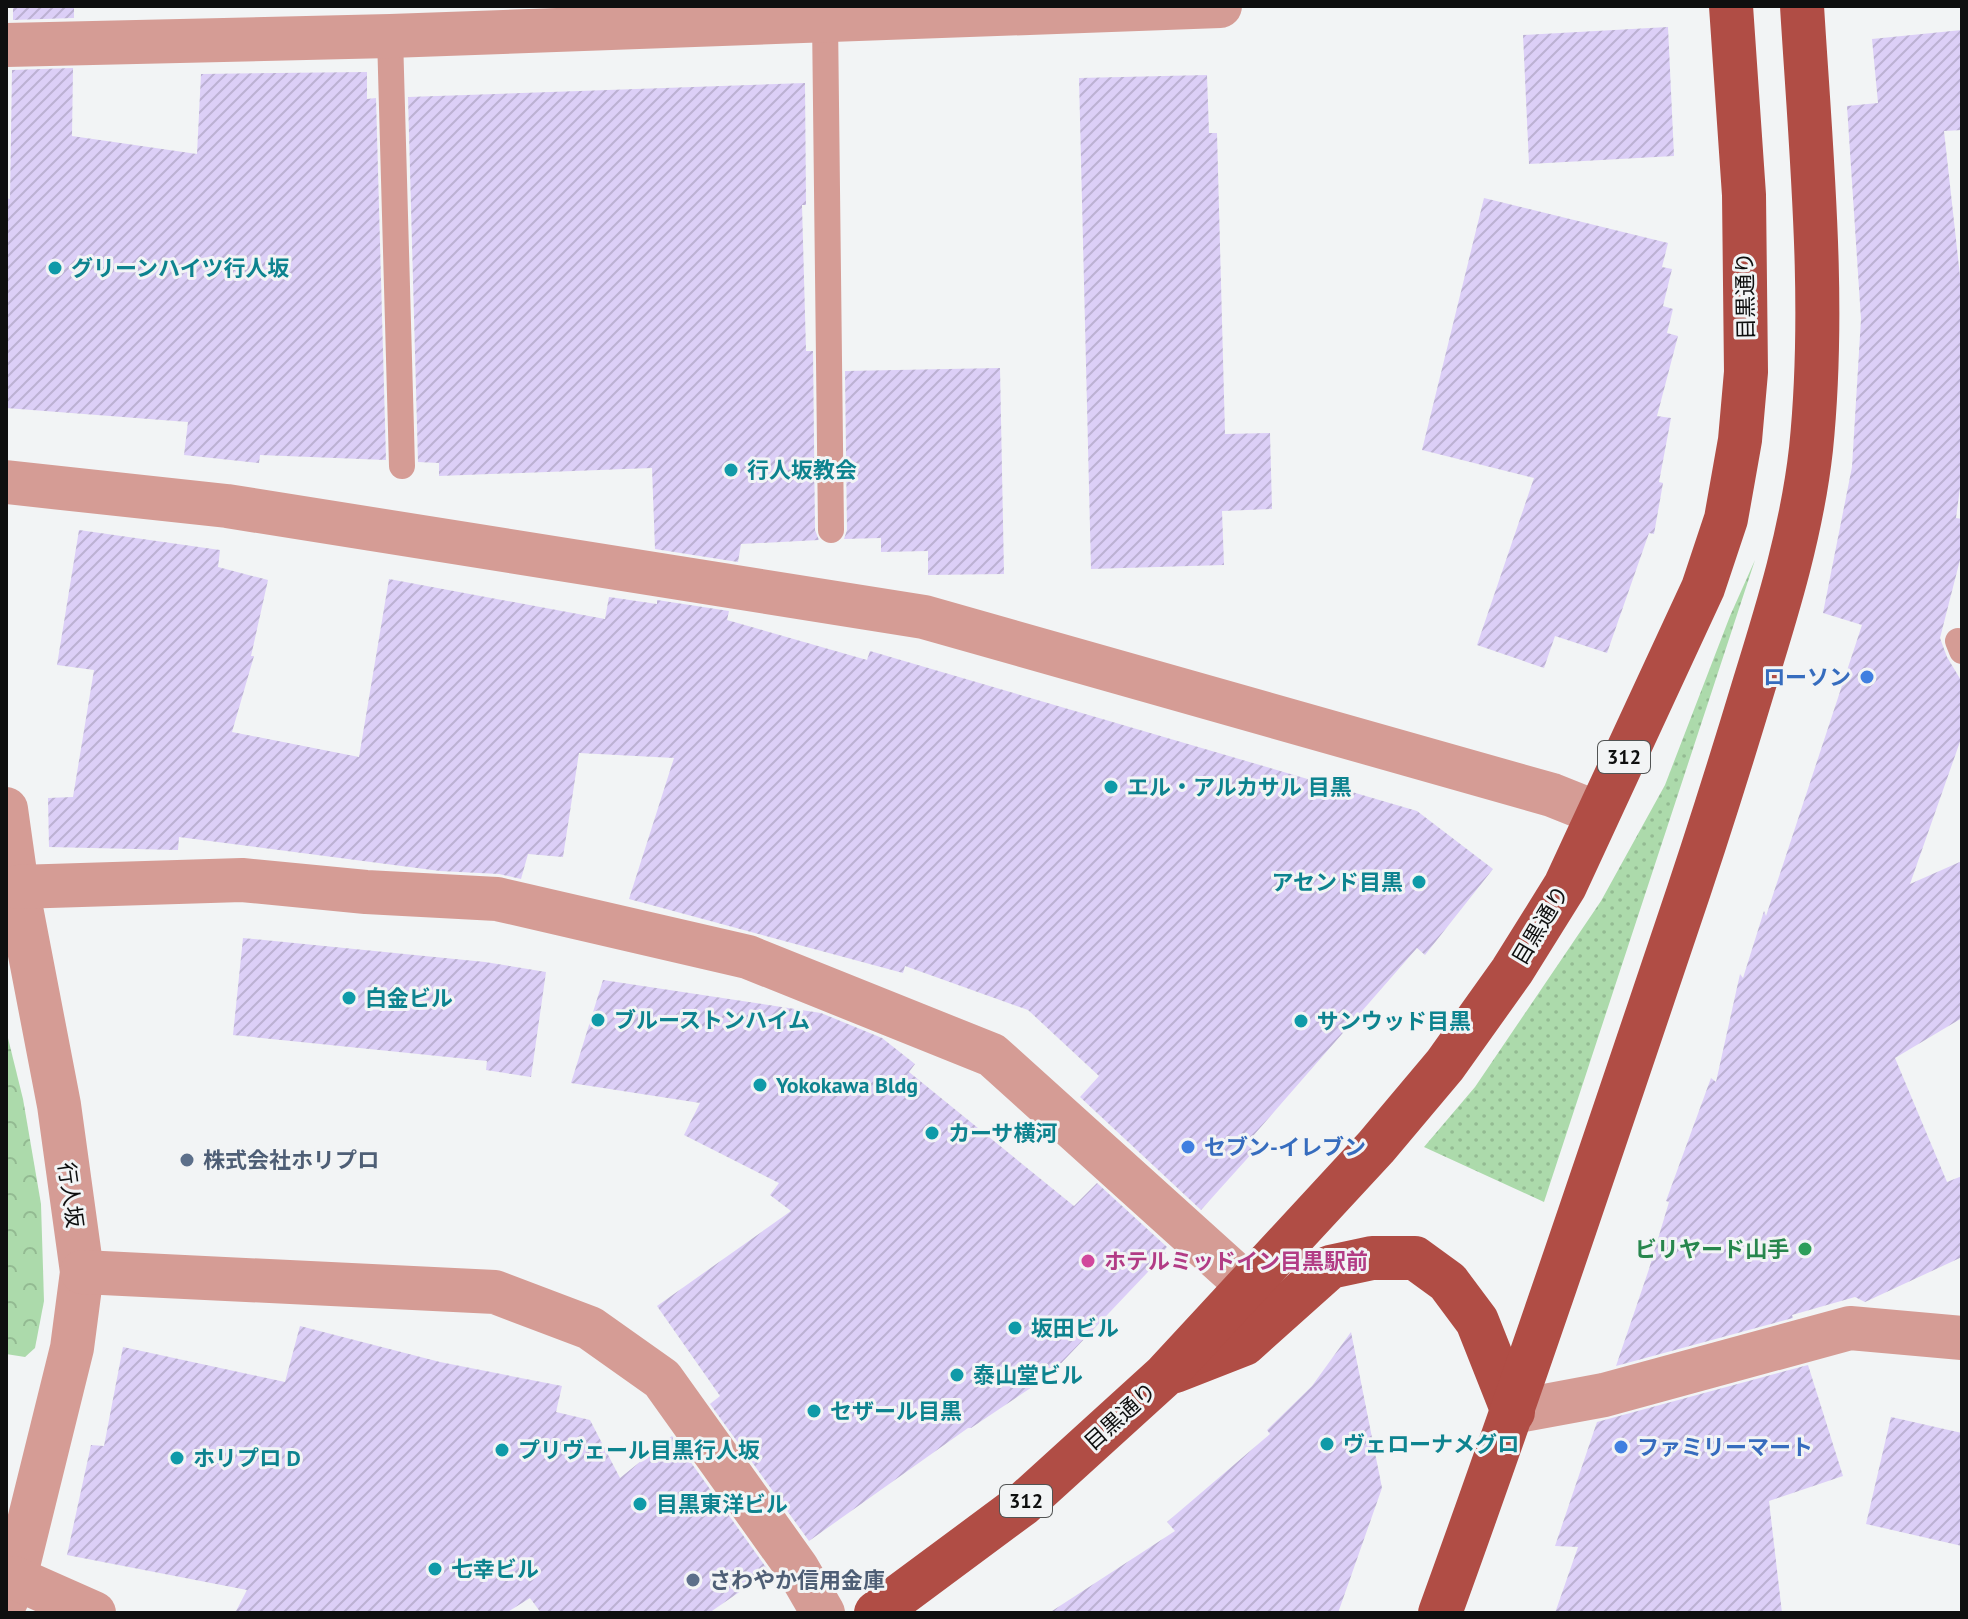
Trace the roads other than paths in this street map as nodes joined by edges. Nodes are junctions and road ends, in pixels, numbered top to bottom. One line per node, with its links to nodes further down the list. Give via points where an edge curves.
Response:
1 (1220, 6): 4 (street)
2 (1731, 6): 12 (main road, 目黒通り / 312, via 1744,195 1746,372 1740,440 1726,519 1703,588)
3 (1802, 6): 18 (main road, via 1817,358 1798,528 1716,809)
4 (1139, 7): 5 (street)
5 (825, 19): 6 (street); 10 (lane)
6 (390, 36): 7 (street); 8 (lane)
7 (6, 45)
8 (402, 466)
9 (6, 482): 12 (street, via 227,506 924,617 1552,795)
10 (831, 530)
11 (6, 809): 13 (street, 行人坂)
12 (1597, 813): 15 (main road, 目黒通り / 312, via 1565,886 1445,1065)
13 (17, 887): 14 (street, 行人坂, via 59,1105); 15 (street, via 242,880 497,899 748,957 992,1055)
14 (82, 1272): 19 (street, 行人坂, via 72,1348); 21 (street, via 495,1292 590,1328 662,1379 797,1568)
15 (1247, 1285): 17 (main road, 目黒通り / 312)
16 (1962, 1338): 18 (street, via 1850,1328 1604,1395)
17 (1165, 1375): 18 (main road, via 1244,1344 1330,1267 1372,1258 1415,1258 1448,1282 1477,1321); 22 (main road, 目黒通り / 312, via 1023,1504)
18 (1513, 1412): 23 (main road)
19 (11, 1590): 20 (street)
20 (94, 1613)
21 (823, 1613)
22 (876, 1613)
23 (1440, 1613)

